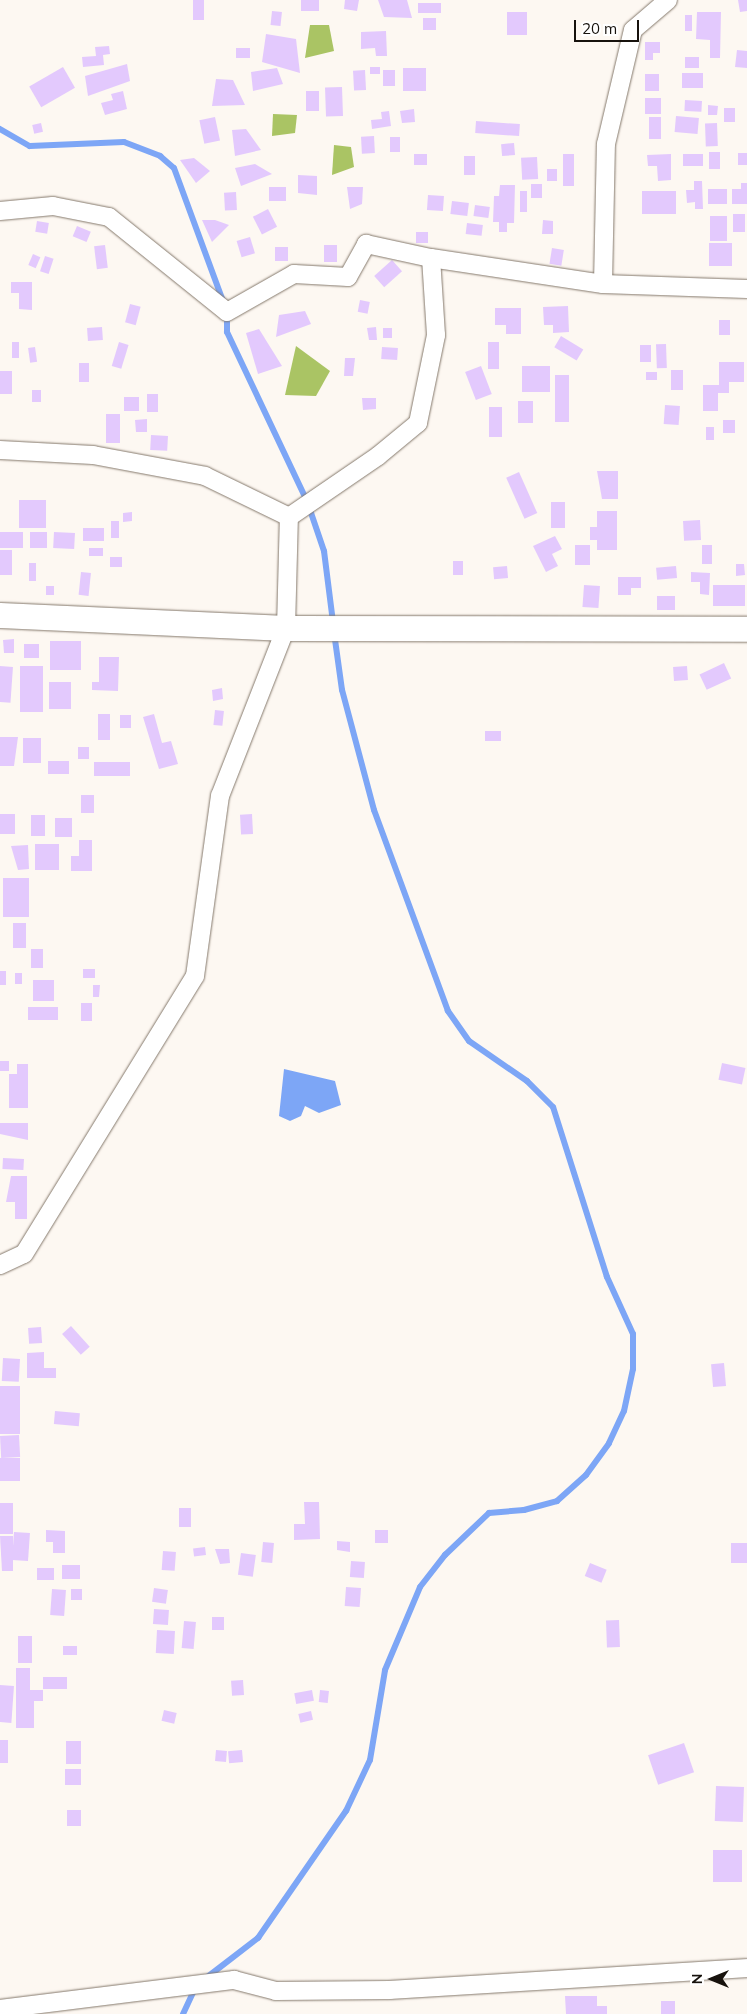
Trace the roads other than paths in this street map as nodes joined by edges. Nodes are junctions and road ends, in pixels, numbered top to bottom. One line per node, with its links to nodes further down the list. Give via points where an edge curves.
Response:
1 (668, 0): 4 (street, via 633,30 606,144)
2 (0, 211): 3 (street, via 53,206 109,217 227,312 294,274 348,276 366,244)
3 (431, 258): 4 (street); 7 (street, via 436,335 418,423 378,456)
4 (603, 284): 5 (street)
5 (747, 289)
6 (0, 450): 7 (street, via 93,455 205,476)
7 (289, 517): 9 (street)
8 (0, 615): 9 (street)
9 (286, 628): 10 (street); 11 (street, via 220,796 195,976 24,1254)
10 (747, 629)
11 (0, 1265)
12 (747, 1968): 13 (street, via 390,1990 276,1991 234,1980)
13 (0, 2009)

